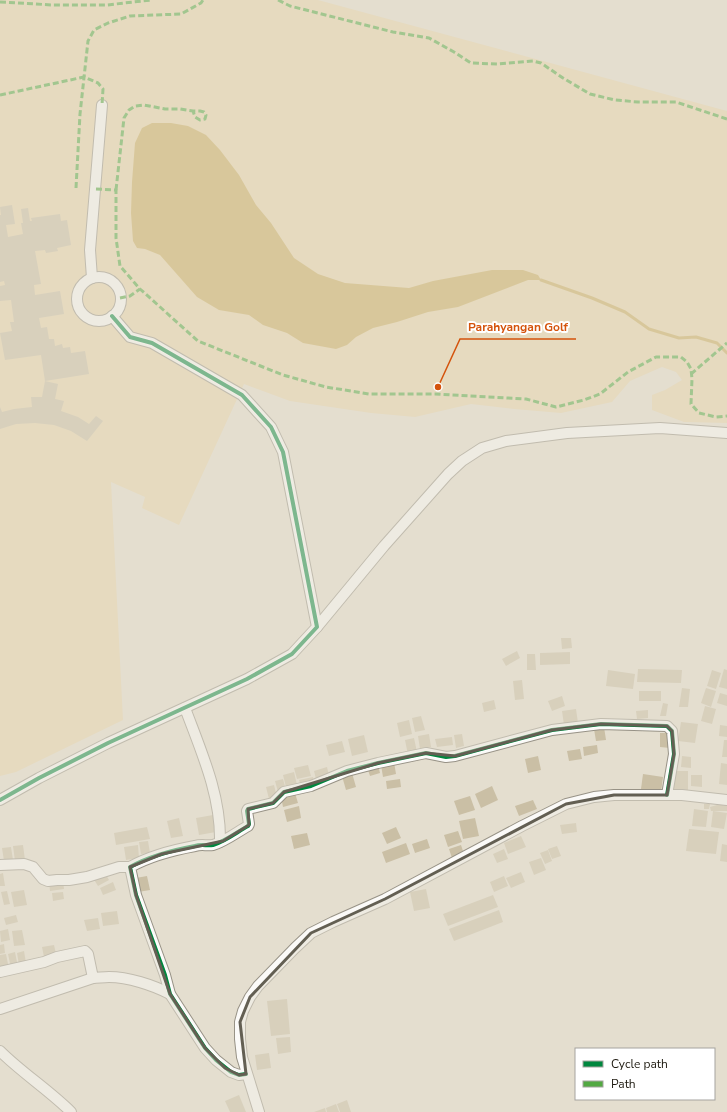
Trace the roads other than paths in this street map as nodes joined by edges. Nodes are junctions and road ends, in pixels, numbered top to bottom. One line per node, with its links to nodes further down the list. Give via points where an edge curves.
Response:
1 (102, 105): 2 (street, via 90,250)
2 (92, 278): 3 (street, via 108,280 117,287 120,303); 3 (street, via 78,290 78,308 92,320 102,321)
3 (112, 316): 5 (street, via 130,337 152,343 242,395 271,427 283,452)
4 (727, 433): 5 (street, via 660,428 567,433 506,441 482,448 462,460 448,474)
5 (317, 627): 6 (street, via 292,654 247,679)
6 (185, 708): 8 (street, via 108,743); 10 (street, via 210,775 220,818)
7 (667, 795): 9 (street); 10 (street, via 674,754 672,731 667,726 601,724 552,730 455,756 426,753 347,771 311,786 284,792 273,803 248,809 248,826); 18 (street, via 614,795 566,804 385,899 311,933 258,986 243,1011 240,1039)
8 (0, 800)
9 (727, 800)
10 (220, 842): 12 (street, via 162,854)
11 (0, 865): 12 (street, via 24,864 33,867 48,881 88,877 118,867)
12 (130, 867): 15 (street, via 136,895)
13 (0, 972): 14 (street, via 85,951 88,954)
14 (92, 978): 15 (street, via 132,979); 16 (street)
15 (170, 994): 18 (street, via 205,1048 216,1060 238,1075)
16 (0, 1009)
17 (0, 1051): 19 (street)
18 (246, 1074): 20 (street)
19 (71, 1112)
20 (259, 1112)

